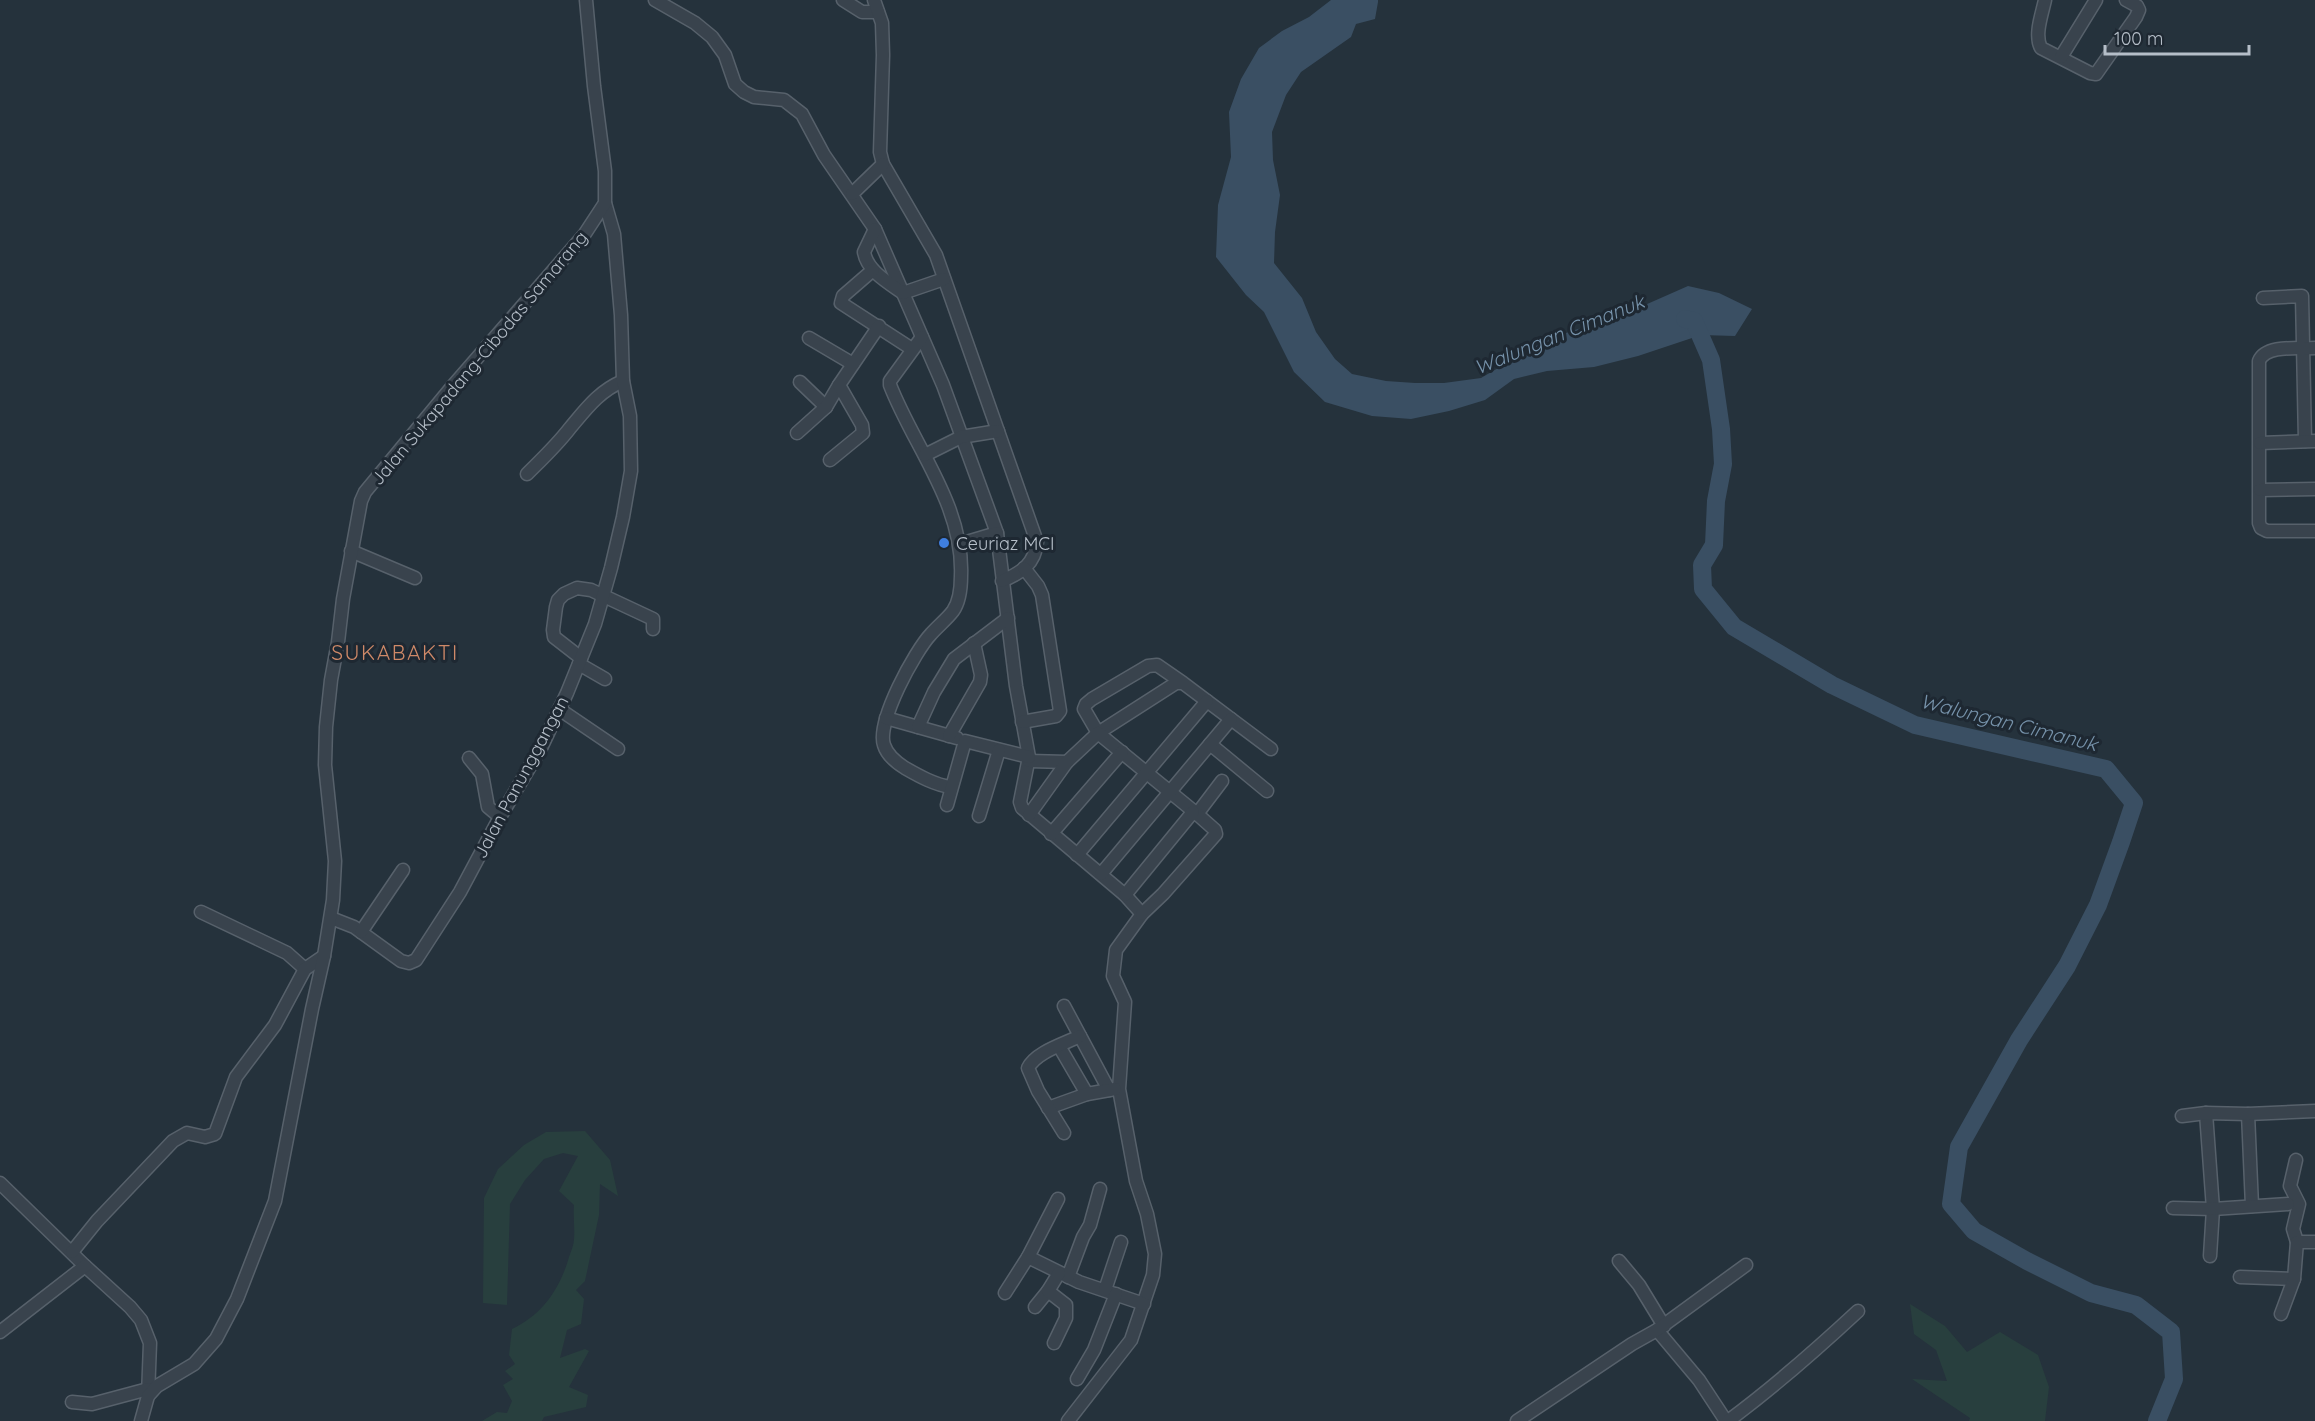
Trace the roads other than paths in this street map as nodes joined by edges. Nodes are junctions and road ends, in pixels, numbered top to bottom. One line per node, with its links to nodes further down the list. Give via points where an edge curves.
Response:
1 (586, 0): 14 (street)
2 (655, 0): 13 (street, via 712,37 725,55 735,84 744,92 784,100 802,114 824,155)
3 (843, 0): 9 (street, via 862,12)
4 (874, 0): 9 (street)
5 (2044, 0): 10 (street)
6 (2053, 0): 10 (street)
7 (2096, 0): 11 (street)
8 (2126, 0): 11 (street, via 2139,10 2096,74)
9 (878, 12): 12 (street, via 882,23)
10 (2041, 17): 11 (street, via 2039,44)
11 (2061, 57)
12 (883, 164): 13 (street); 17 (street, via 936,255)
13 (852, 194): 15 (street)
14 (605, 203): 26 (street, Jalan Panunggangan, via 614,234); 43 (street, Jalan Sukapadang-Cibodas Samarang, via 584,235 365,492)
15 (875, 229): 16 (street, via 864,252); 18 (street)
16 (873, 270): 18 (street); 20 (street, via 843,296 842,303)
17 (944, 279): 18 (street); 30 (street)
18 (903, 293): 21 (street)
19 (2263, 298): 24 (street, via 2301,296)
20 (879, 326): 23 (street); 25 (street)
21 (922, 337): 23 (street); 32 (street)
22 (809, 338): 25 (street)
23 (912, 349): 35 (street, via 890,385)
24 (2309, 349): 33 (street); 34 (street, via 2269,350 2261,355)
25 (853, 364): 28 (street)
26 (623, 381): 37 (street, via 607,388 584,410); 47 (street, Jalan Panunggangan, via 630,416 631,471)
27 (800, 382): 29 (street)
28 (840, 385): 29 (street); 36 (street, via 863,428 862,435)
29 (826, 407): 31 (street)
30 (998, 431): 32 (street); 44 (street, via 1037,542 1036,552)
31 (796, 433)
32 (961, 437): 35 (street); 41 (street)
33 (2310, 441): 34 (street)
34 (2259, 443): 39 (street)
35 (925, 454): 42 (street)
36 (831, 460)
37 (527, 474)
38 (2315, 489): 39 (street)
39 (2260, 490): 40 (street, via 2261,528 2272,532)
40 (2315, 531)
41 (997, 533): 42 (street); 46 (street)
42 (960, 544): 56 (street, via 958,601 919,649)
43 (351, 551): 45 (street); 88 (street, Jalan Sukapadang-Cibodas Samarang, via 326,727 325,765 335,861)
44 (1024, 568): 46 (street); 58 (street, via 1042,595 1060,711 1056,716)
45 (415, 578)
46 (1002, 581): 48 (street)
47 (603, 597): 49 (street, via 653,619); 51 (street, Jalan Panunggangan); 51 (street, via 577,588 558,600 554,637)
48 (1008, 618): 50 (street); 58 (street)
49 (653, 629)
50 (974, 643): 59 (street, via 946,670); 61 (street, via 980,682)
51 (580, 661): 52 (street); 55 (street, Jalan Panunggangan)
52 (605, 679)
53 (1183, 683): 54 (street); 60 (street, via 1176,683); 60 (street, via 1157,665 1142,668 1086,704 1084,709)
54 (1207, 701): 57 (street); 71 (street)
55 (559, 710): 64 (street); 80 (street, Jalan Panunggangan)
56 (886, 718): 59 (street); 73 (street, via 882,732 889,754 916,774)
57 (1231, 719): 63 (street); 65 (street)
58 (1022, 722): 69 (street)
59 (918, 727): 61 (street)
60 (1098, 733): 67 (street); 70 (street)
61 (949, 736): 62 (street)
62 (965, 741): 66 (street); 73 (street)
63 (1210, 744): 74 (street); 75 (street)
64 (618, 749)
65 (1271, 749)
66 (999, 750): 69 (street); 79 (street)
67 (1122, 752): 71 (street); 81 (street)
68 (469, 758): 80 (street, via 482,774 488,807)
69 (1029, 759): 70 (street); 78 (street, via 1020,802)
70 (1067, 762): 78 (street)
71 (1146, 772): 75 (street); 82 (street)
72 (1222, 781): 77 (street)
73 (951, 787): 76 (street)
74 (1267, 791)
75 (1170, 792): 77 (street); 84 (street)
76 (947, 805)
77 (1195, 813): 85 (street); 87 (street, via 1216,834)
78 (1029, 815): 81 (street)
79 (979, 816)
80 (500, 817): 89 (street, Jalan Panunggangan, via 460,892 416,960 401,961)
81 (1051, 834): 82 (street)
82 (1077, 855): 84 (street)
83 (403, 870): 89 (street)
84 (1101, 874): 85 (street)
85 (1125, 895): 87 (street)
86 (201, 912): 91 (street, via 287,953)
87 (1142, 914): 95 (street, via 1116,950 1113,962 1114,982 1126,1012)
88 (331, 918): 89 (street, Jalan Panunggangan); 90 (street, Jalan Sukapadang-Cibodas Samarang)
89 (361, 932)
90 (324, 956): 91 (street); 134 (street, Jalan Sukapadang-Cibodas Samarang, via 275,1201 237,1299 203,1355)
91 (305, 969): 114 (street, via 275,1025 236,1077 215,1134 205,1137 187,1133 173,1141)
92 (1064, 1006): 93 (street)
93 (1080, 1036): 94 (street); 95 (street)
94 (1059, 1046): 96 (street); 97 (street, via 1028,1068)
95 (1114, 1089): 96 (street); 126 (street, via 1155,1254)
96 (1087, 1094): 97 (street)
97 (1048, 1108): 102 (street)
98 (2315, 1111): 100 (street)
99 (2206, 1113): 100 (street); 101 (street); 110 (street)
100 (2248, 1114): 108 (street)
101 (2182, 1116)
102 (1064, 1133)
103 (2296, 1160): 112 (street, via 2290,1186 2299,1204 2292,1229)
104 (2, 1187): 114 (street)
105 (1100, 1189): 120 (street, via 1090,1225)
106 (1058, 1199): 116 (street)
107 (2288, 1204): 108 (street)
108 (2252, 1206): 110 (street)
109 (2173, 1208): 110 (street)
110 (2213, 1209): 115 (street)
111 (1121, 1242): 124 (street)
112 (2297, 1242): 113 (street); 122 (street)
113 (2315, 1242)
114 (72, 1252): 119 (street)
115 (2210, 1256)
116 (1028, 1257): 120 (street); 125 (street)
117 (1619, 1261): 130 (street, via 1639,1285)
118 (1746, 1265): 130 (street)
119 (85, 1266): 131 (street); 134 (street, via 130,1307 145,1327 150,1343)
120 (1064, 1275): 123 (street); 124 (street)
121 (2240, 1277): 122 (street)
122 (2294, 1279): 129 (street)
123 (1048, 1291): 127 (street); 132 (street, via 1066,1305 1066,1318)
124 (1110, 1292): 126 (street); 133 (street, via 1094,1350)
125 (1005, 1293)
126 (1144, 1304): 137 (street, via 1131,1340)
127 (1035, 1307)
128 (1858, 1311): 139 (street, via 1798,1366)
129 (2281, 1314)
130 (1661, 1328): 138 (street); 139 (street)
131 (0, 1332)
132 (1054, 1343)
133 (1077, 1379)
134 (148, 1392): 135 (street, via 92,1404); 136 (street)
135 (72, 1402)
136 (141, 1421)
137 (1068, 1421)
138 (1517, 1421)
139 (1727, 1421)

